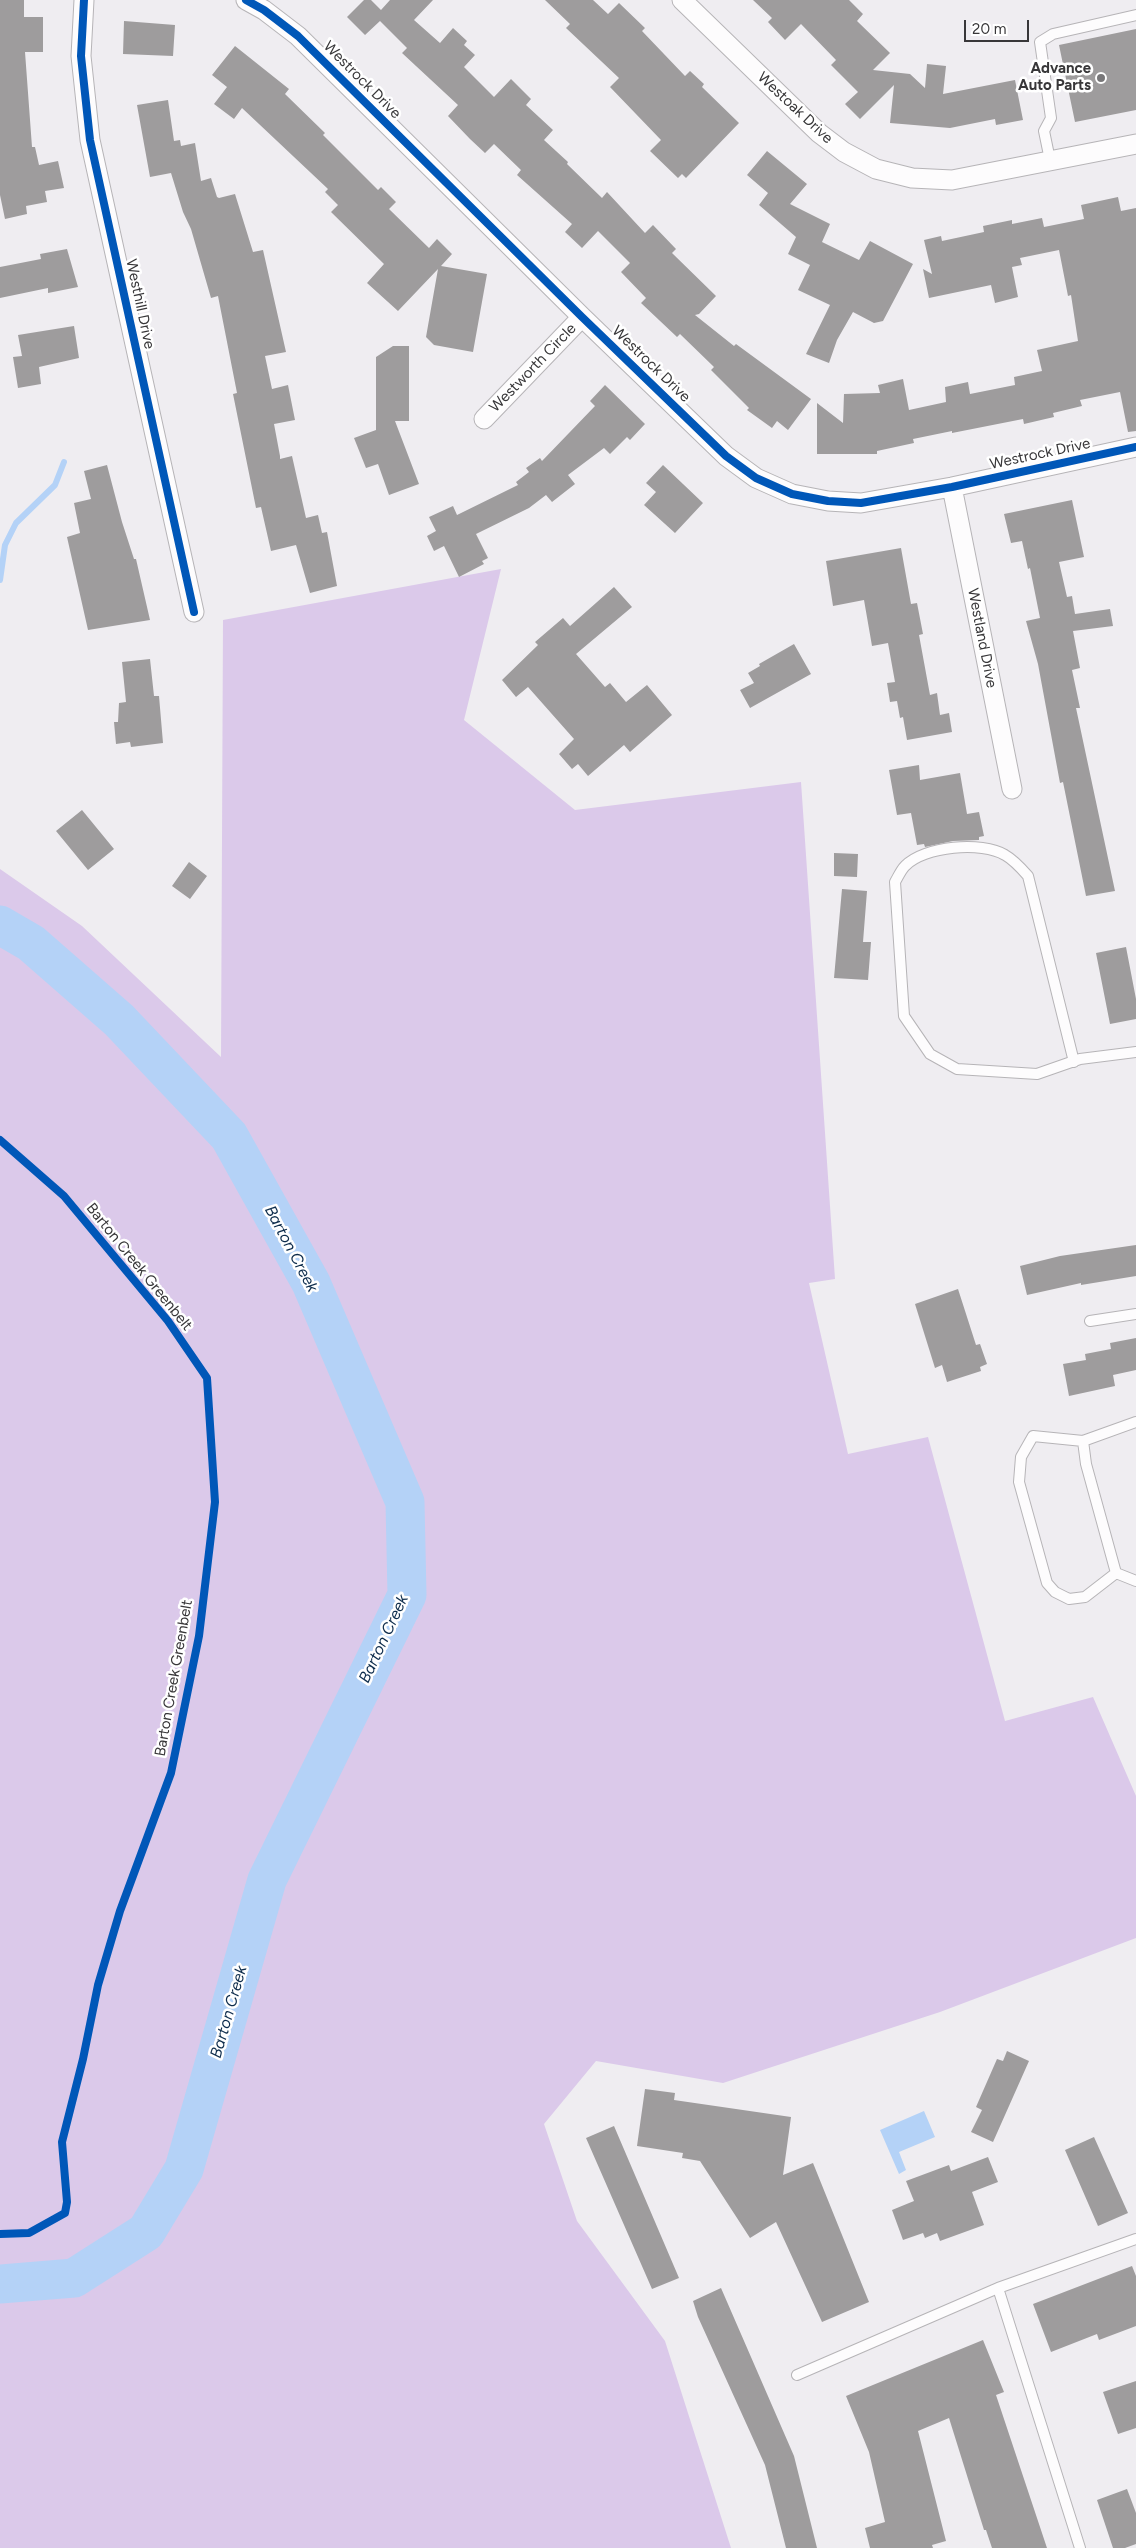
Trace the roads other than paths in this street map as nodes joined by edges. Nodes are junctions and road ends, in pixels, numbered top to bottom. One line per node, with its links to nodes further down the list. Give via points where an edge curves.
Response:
1 (84, 0): 11 (street, Westhill Drive, via 81,56 90,140)
2 (246, 0): 7 (street, Westrock Drive, via 298,36)
3 (682, 0): 6 (street, Westoak Drive, via 819,133 844,152 876,169 912,178 952,180)
4 (1136, 15): 6 (lane, via 1053,34 1040,42 1051,118 1044,131)
5 (1136, 144): 6 (street, Westoak Drive)
6 (1050, 160)
7 (582, 317): 8 (street, Westworth Circle); 10 (street, Westrock Drive, via 726,456 756,478 792,494 828,502 861,503)
8 (484, 419)
9 (1136, 447): 10 (street, Westrock Drive)
10 (952, 487): 12 (street, Westland Drive)
11 (194, 612)
12 (1012, 790)
13 (1136, 1052): 14 (lane)
14 (1074, 1062): 14 (lane, via 1037,1074 957,1069 930,1054 904,1016 895,882 906,865 930,853 960,846 982,846 1005,855 1028,876)
15 (1136, 1314): 16 (lane)
16 (1090, 1320)
17 (1136, 1422): 18 (lane)
18 (1083, 1441): 19 (lane, via 1086,1464); 19 (lane, via 1033,1436 1021,1457 1019,1482 1031,1533 1047,1583 1055,1592 1069,1599 1085,1597)
19 (1116, 1573): 20 (lane)
20 (1136, 1581)
21 (1136, 2239): 22 (lane)
22 (998, 2288): 23 (lane); 24 (lane)
23 (797, 2375)
24 (1080, 2548)

